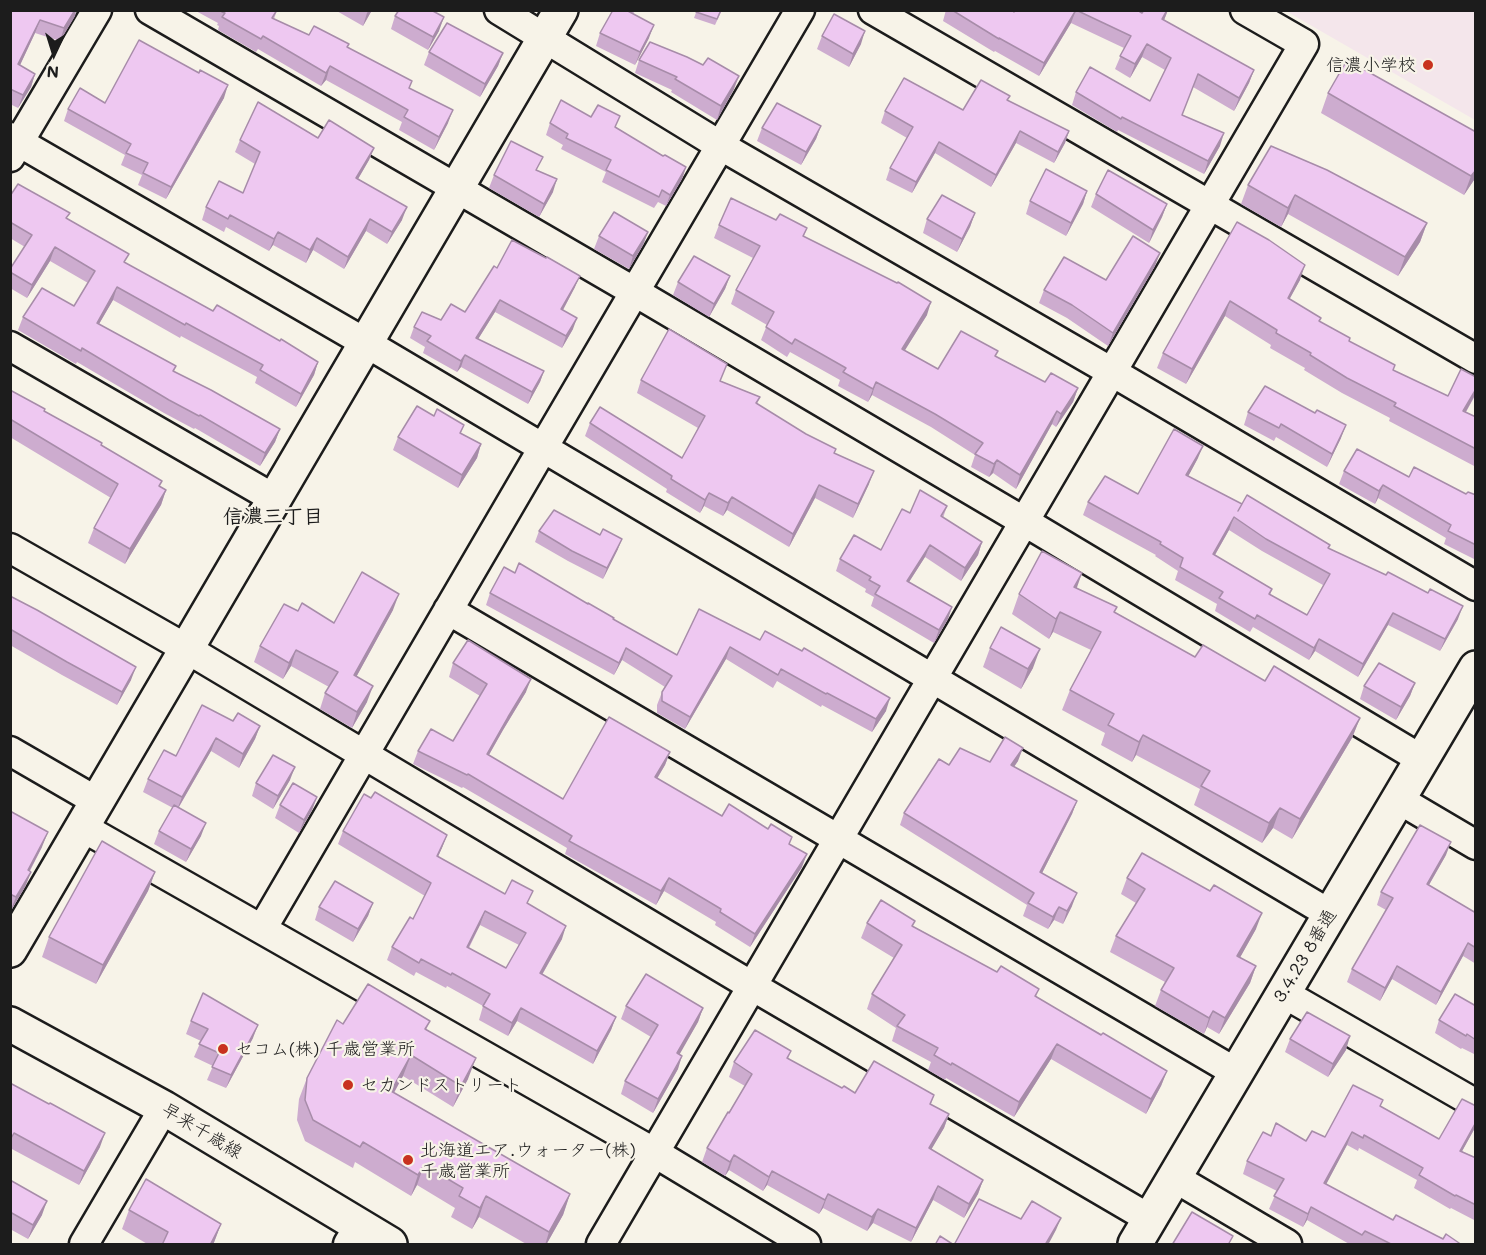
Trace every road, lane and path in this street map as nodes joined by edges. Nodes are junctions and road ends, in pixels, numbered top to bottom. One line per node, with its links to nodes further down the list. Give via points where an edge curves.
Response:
1 (97, 10): 8 (street)
2 (150, 10): 10 (street)
3 (499, 10): 7 (street)
4 (800, 10): 9 (street)
5 (873, 10): 11 (street)
6 (1245, 10): 11 (street, via 1304,44)
7 (553, 24): 9 (street); 10 (street)
8 (13, 146): 13 (street)
9 (721, 146): 12 (street); 16 (street)
10 (456, 189): 12 (street); 13 (street)
11 (1209, 206): 15 (street); 16 (street)
12 (634, 292): 17 (street); 19 (street)
13 (366, 343): 17 (street); 18 (street)
14 (10, 346): 18 (street)
15 (1476, 358)
16 (1112, 372): 19 (street); 21 (street)
17 (543, 448): 22 (street); 25 (street)
18 (275, 499): 23 (street)
19 (1024, 522): 25 (street); 28 (street)
20 (10, 548): 23 (street)
21 (1476, 586)
22 (448, 610): 27 (street); 31 (street)
23 (187, 649): 27 (street); 30 (street)
24 (1476, 668): 28 (street, 3.4.23 8番通)
25 (932, 679): 31 (street); 33 (street)
26 (10, 751): 30 (street)
27 (364, 754): 34 (street); 36 (street)
28 (1421, 759): 29 (street, 3.4.23 8番通)
29 (1398, 799): 32 (street); 33 (street, 3.4.23 8番通)
30 (90, 814): 34 (street); 35 (street)
31 (839, 838): 36 (street); 39 (street)
32 (1476, 845)
33 (1330, 914): 37 (street, 3.4.23 8番通)
34 (262, 929): 42 (street)
35 (10, 950)
36 (752, 986): 42 (street); 44 (street)
37 (1283, 993): 39 (street, 3.4.23 8番通); 40 (street)
38 (10, 1024): 41 (street, 早来千歳線)
39 (1238, 1073): 43 (street, 3.4.23 8番通)
40 (1476, 1104)
41 (164, 1108): 45 (street, 早来千歳線); 46 (street)
42 (655, 1153): 48 (street); 49 (street)
43 (1175, 1178): 44 (street, 3.4.23 8番通); 50 (street)
44 (1143, 1232)
45 (354, 1235): 47 (street, 早来千歳線)
46 (84, 1245)
47 (390, 1245)
48 (601, 1245)
49 (806, 1245)
50 (1287, 1245)

